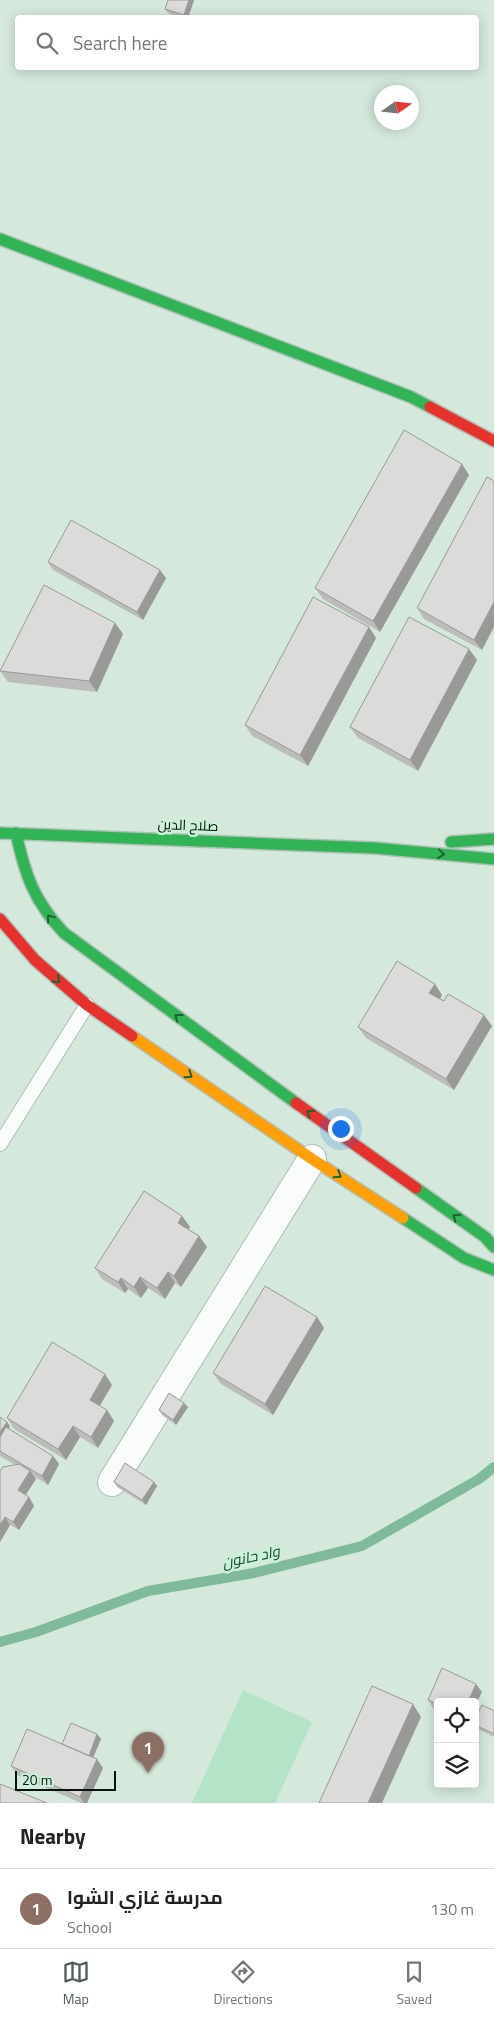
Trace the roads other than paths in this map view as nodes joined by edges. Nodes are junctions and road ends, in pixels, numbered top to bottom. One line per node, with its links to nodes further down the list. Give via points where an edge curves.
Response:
1 (0, 239): 2 (main road, via 411,396)
2 (494, 441)
3 (0, 833): 4 (main road, صلاح الدين)
4 (16, 833): 6 (main road, صلاح الدين); 12 (main road, one-way to 4, via 485,1237 245,1067 64,933 52,922 31,891 24,874)
5 (494, 839): 6 (main road, صلاح الدين)
6 (375, 848): 7 (main road, صلاح الدين, one-way to 7)
7 (494, 859)
8 (0, 919): 9 (main road, one-way to 9, via 35,960)
9 (87, 1005): 10 (lane); 11 (main road, one-way to 11)
10 (0, 1144)
11 (312, 1158): 13 (main road, one-way to 13, via 464,1258); 14 (street)
12 (494, 1247)
13 (494, 1270)
14 (112, 1482)

